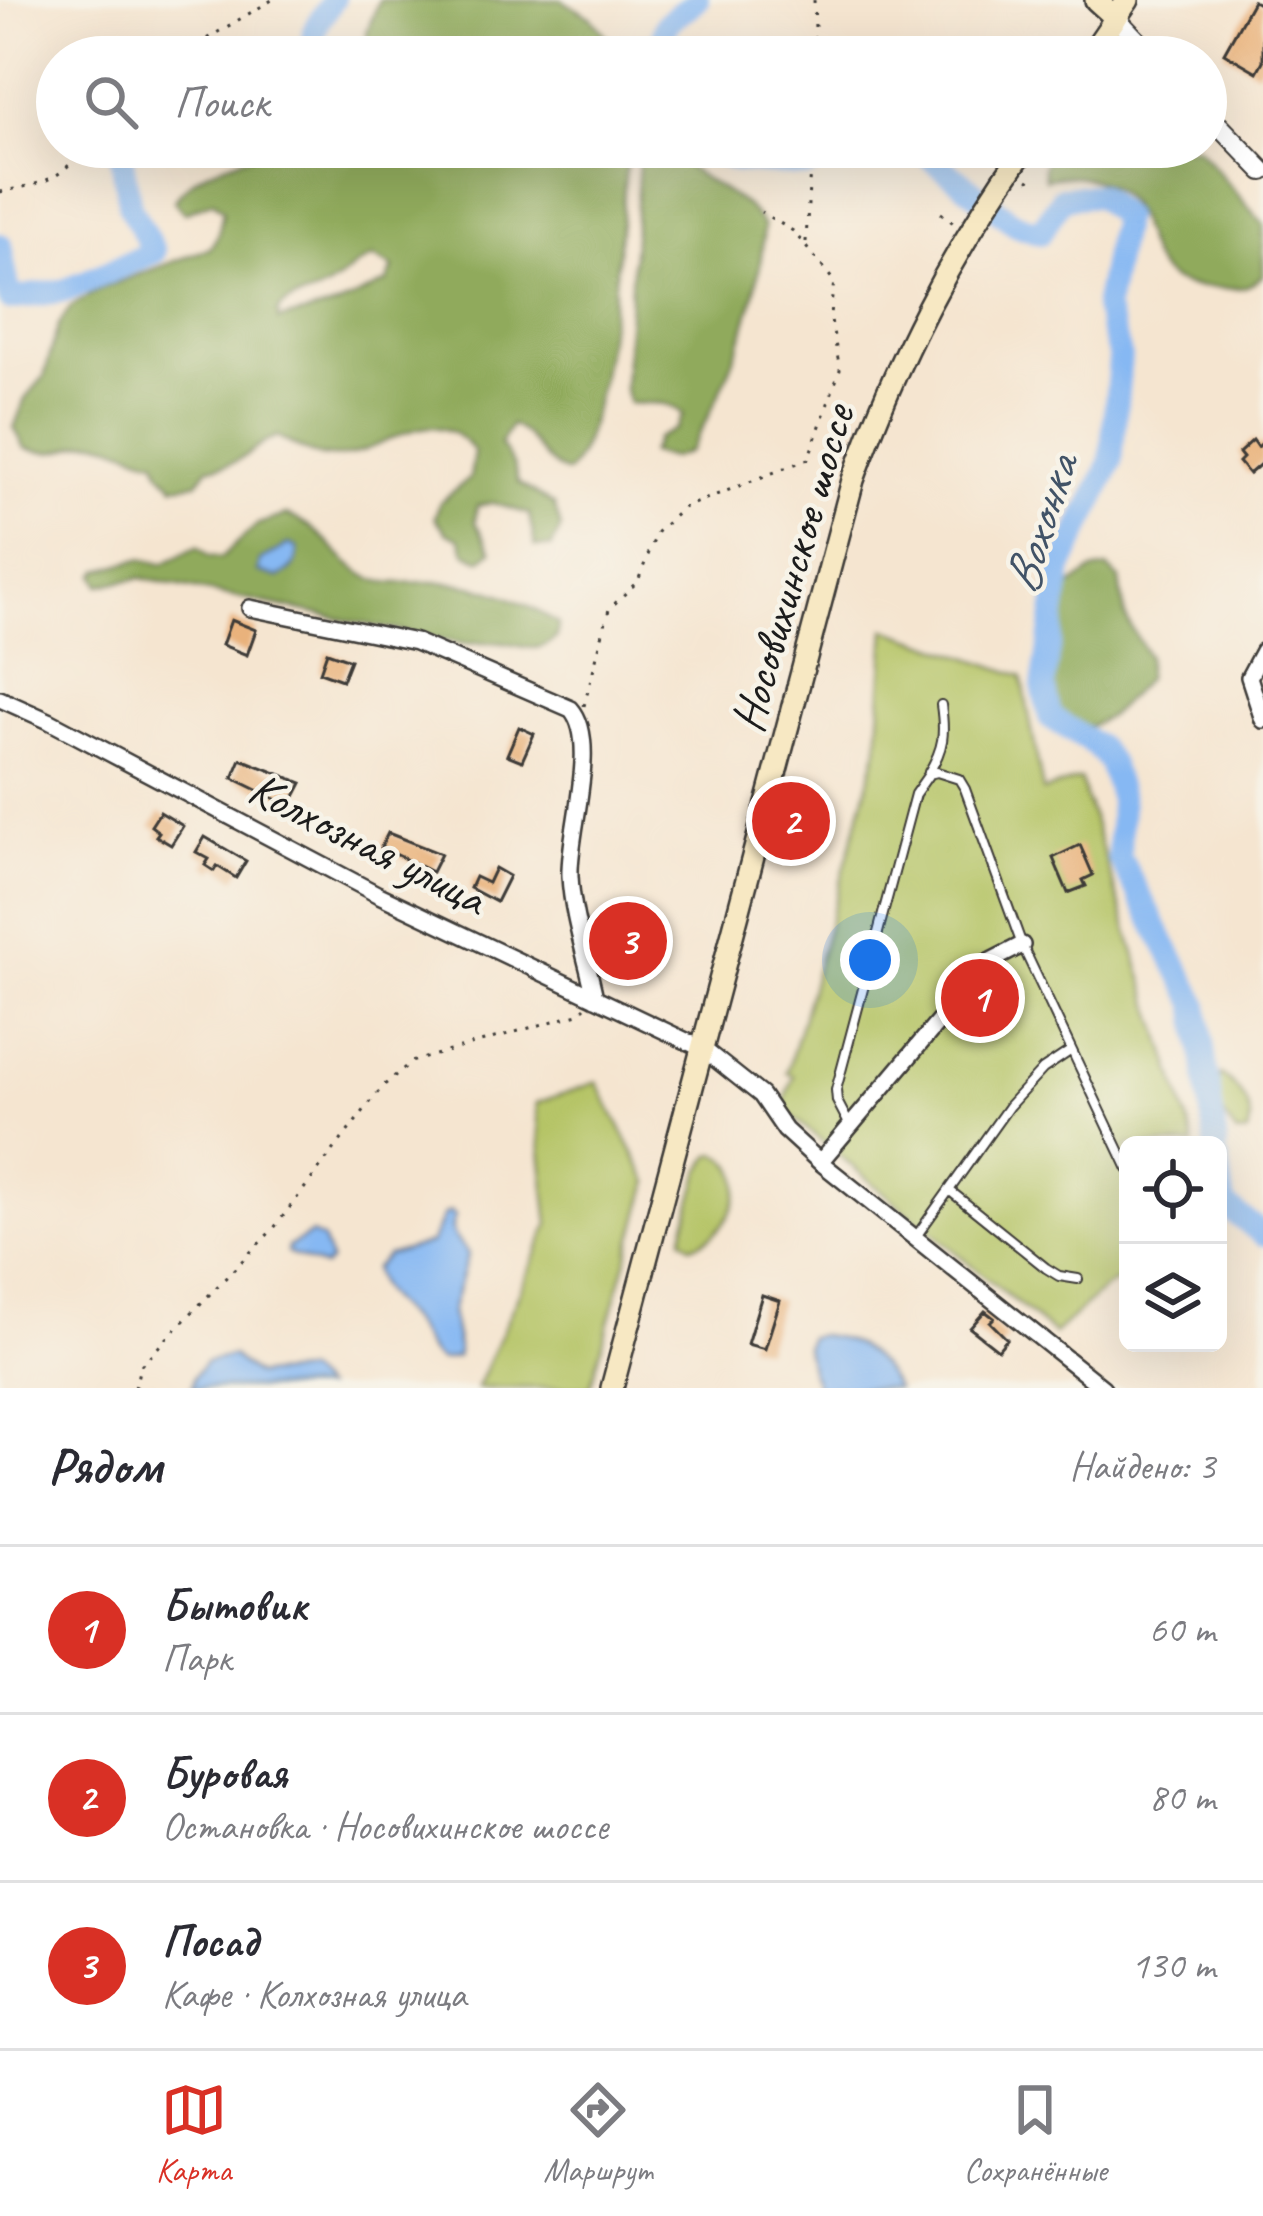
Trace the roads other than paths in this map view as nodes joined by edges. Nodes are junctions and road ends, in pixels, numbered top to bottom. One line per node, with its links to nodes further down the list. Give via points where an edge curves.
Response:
1 (1096, 0): 2 (main road)
2 (1122, 9): 3 (main road); 4 (street)
3 (1103, 36)
4 (1139, 36)
5 (1227, 134): 7 (street)
6 (1011, 168): 16 (main road, Носовихинское шоссе, via 927,302 853,479)
7 (1263, 171)
8 (250, 608): 15 (street, via 416,642 572,709 585,743 570,878)
9 (1263, 651): 12 (street, via 1249,677)
10 (0, 699): 15 (street, Колхозная улица)
11 (940, 705): 13 (lane, via 945,732)
12 (1263, 720)
13 (928, 774): 14 (lane, via 959,779); 18 (lane, via 915,794 836,1090)
14 (1022, 945): 17 (lane); 18 (street, via 989,962)
15 (595, 998): 16 (street, Колхозная улица)
16 (703, 1049): 20 (street, Колхозная улица, via 760,1095); 25 (main road, Носовихинское шоссе)
17 (1070, 1051): 19 (lane); 21 (lane, via 1009,1106)
18 (849, 1124): 20 (street)
19 (1119, 1151)
20 (820, 1162): 22 (street, Колхозная улица)
21 (949, 1190): 22 (lane); 23 (lane, via 1046,1268)
22 (914, 1239): 24 (street, Колхозная улица)
23 (1078, 1279)
24 (1080, 1382): 26 (street, Колхозная улица)
25 (613, 1388)
26 (1103, 1388)

